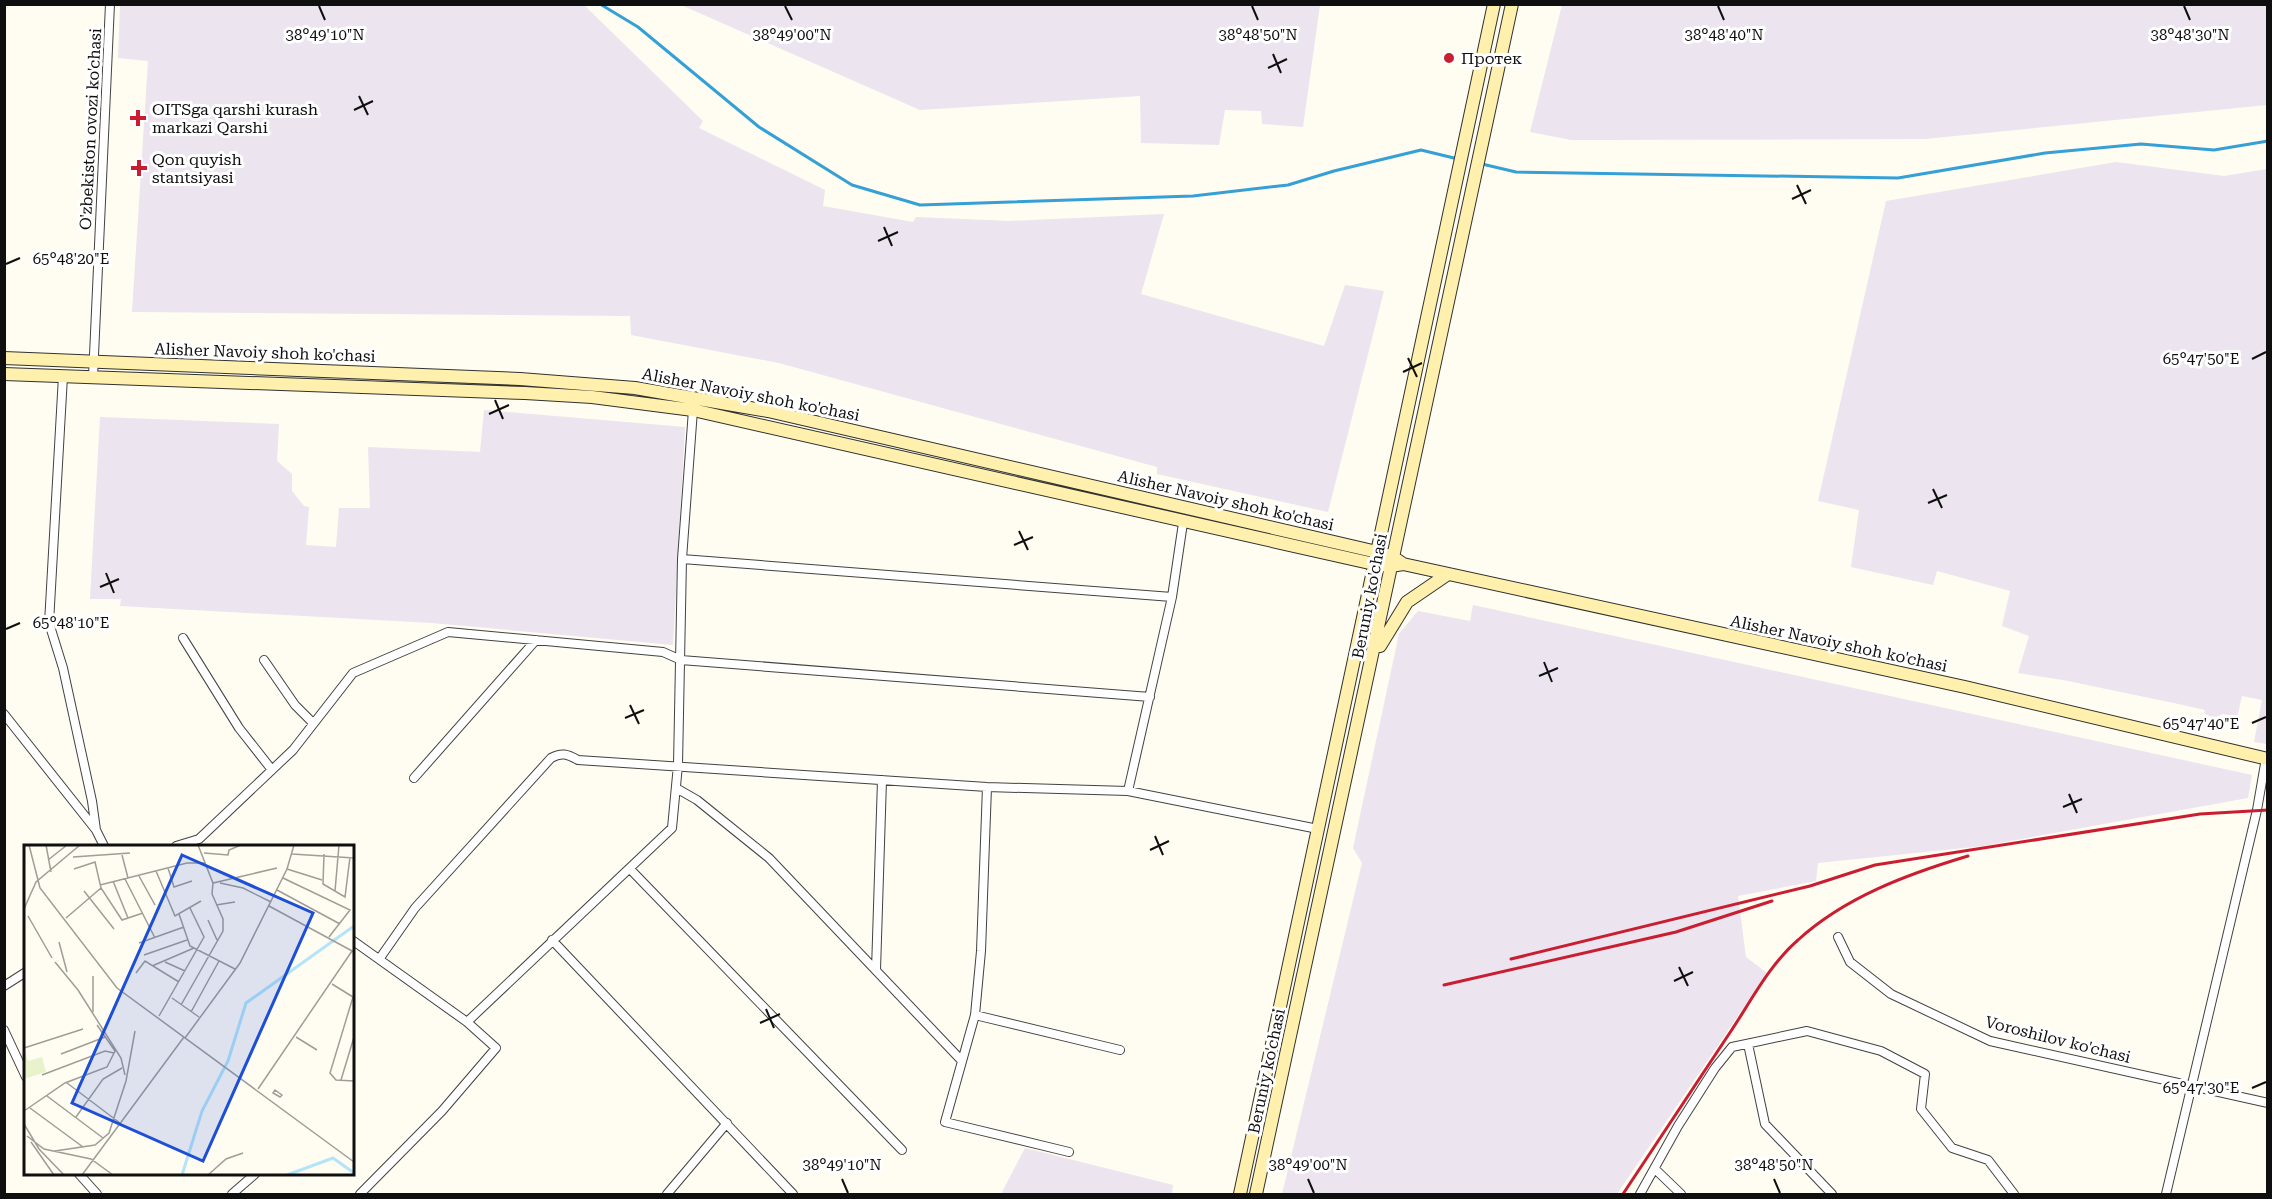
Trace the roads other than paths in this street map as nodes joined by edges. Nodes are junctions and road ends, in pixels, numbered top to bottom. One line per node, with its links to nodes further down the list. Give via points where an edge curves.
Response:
1 (110, 4): 8 (street, O'zbekiston ovozi ko'chasi)
2 (1494, 4): 4 (main road, Beruniy ko'chasi)
3 (1512, 4): 5 (main road, Beruniy ko'chasi)
4 (1489, 27): 5 (main road); 14 (main road, Beruniy ko'chasi)
5 (1507, 31): 16 (main road, Beruniy ko'chasi)
6 (4, 358): 7 (main road, Alisher Navoiy shoh ko'chasi)
7 (64, 362): 8 (main road, Alisher Navoiy shoh ko'chasi); 10 (main road)
8 (94, 363): 11 (street, O'zbekiston ovozi ko'chasi); 14 (main road, Alisher Navoiy shoh ko'chasi, via 520,379 635,388 768,411)
9 (4, 374): 10 (main road, Alisher Navoiy shoh ko'chasi)
10 (63, 376): 11 (main road, Alisher Navoiy shoh ko'chasi); 36 (street, via 49,623 63,668)
11 (93, 377): 12 (main road, Alisher Navoiy shoh ko'chasi, via 525,393)
12 (693, 410): 13 (main road, Alisher Navoiy shoh ko'chasi); 15 (street)
13 (1183, 523): 14 (main road, Alisher Navoiy shoh ko'chasi); 18 (street)
14 (1375, 558): 16 (main road, Alisher Navoiy shoh ko'chasi); 35 (main road, Beruniy ko'chasi)
15 (682, 559): 18 (street); 23 (street)
16 (1396, 562): 17 (main road, Alisher Navoiy shoh ko'chasi); 21 (main road, Beruniy ko'chasi)
17 (1448, 574): 21 (main road, via 1407,602); 27 (main road, Alisher Navoiy shoh ko'chasi, via 1965,687)
18 (1172, 597): 24 (street)
19 (183, 638): 29 (street, via 239,728)
20 (536, 640): 23 (street, via 663,652); 26 (street, via 448,632 353,672); 30 (street)
21 (1374, 658): 68 (main road, Beruniy ko'chasi)
22 (264, 660): 26 (street, via 295,705)
23 (681, 660): 24 (street); 28 (street)
24 (1150, 697): 34 (street)
25 (4, 714): 36 (street)
26 (313, 723): 29 (street)
27 (2267, 759): 54 (street)
28 (678, 765): 31 (street); 33 (street); 43 (street, via 578,760 564,753 551,758 415,908)
29 (272, 770): 38 (street, via 199,839)
30 (414, 778)
31 (882, 780): 32 (street); 44 (street)
32 (987, 787): 34 (street); 47 (street)
33 (676, 788): 39 (street, via 672,828); 44 (street, via 697,800 769,858)
34 (1128, 791): 35 (street)
35 (1318, 829): 67 (main road, Beruniy ko'chasi)
36 (96, 830): 37 (street)
37 (104, 845)
38 (179, 845)
39 (630, 869): 41 (street); 57 (street)
40 (1838, 937): 54 (street, Voroshilov ko'chasi, via 1850,962 1891,994 1990,1041)
41 (552, 940): 48 (street); 56 (street)
42 (354, 941): 43 (street)
43 (380, 958): 48 (street)
44 (876, 970): 52 (street)
45 (24, 973): 46 (street)
46 (4, 986)
47 (975, 1015): 51 (street); 52 (street)
48 (467, 1022): 64 (street, via 496,1048 442,1111)
49 (4, 1030): 53 (street)
50 (1748, 1044): 59 (street, via 1732,1047 1715,1068); 71 (street, via 1765,1124); 72 (street, via 1807,1032 1881,1051 1925,1074 1921,1109 1952,1148 1988,1160)
51 (1120, 1050)
52 (962, 1061): 58 (street, via 945,1122)
53 (24, 1073)
54 (2192, 1086): 55 (street, Voroshilov ko'chasi); 73 (street)
55 (2268, 1103)
56 (727, 1123): 65 (street); 66 (street)
57 (902, 1150)
58 (1069, 1152)
59 (1656, 1169): 69 (street); 70 (street)
60 (81, 1175): 62 (street)
61 (253, 1175): 63 (street)
62 (97, 1194)
63 (232, 1194)
64 (360, 1194)
65 (667, 1194)
66 (793, 1194)
67 (1240, 1194)
68 (1256, 1194)
69 (1640, 1194)
70 (1681, 1194)
71 (1832, 1194)
72 (2014, 1194)
73 (2166, 1194)

